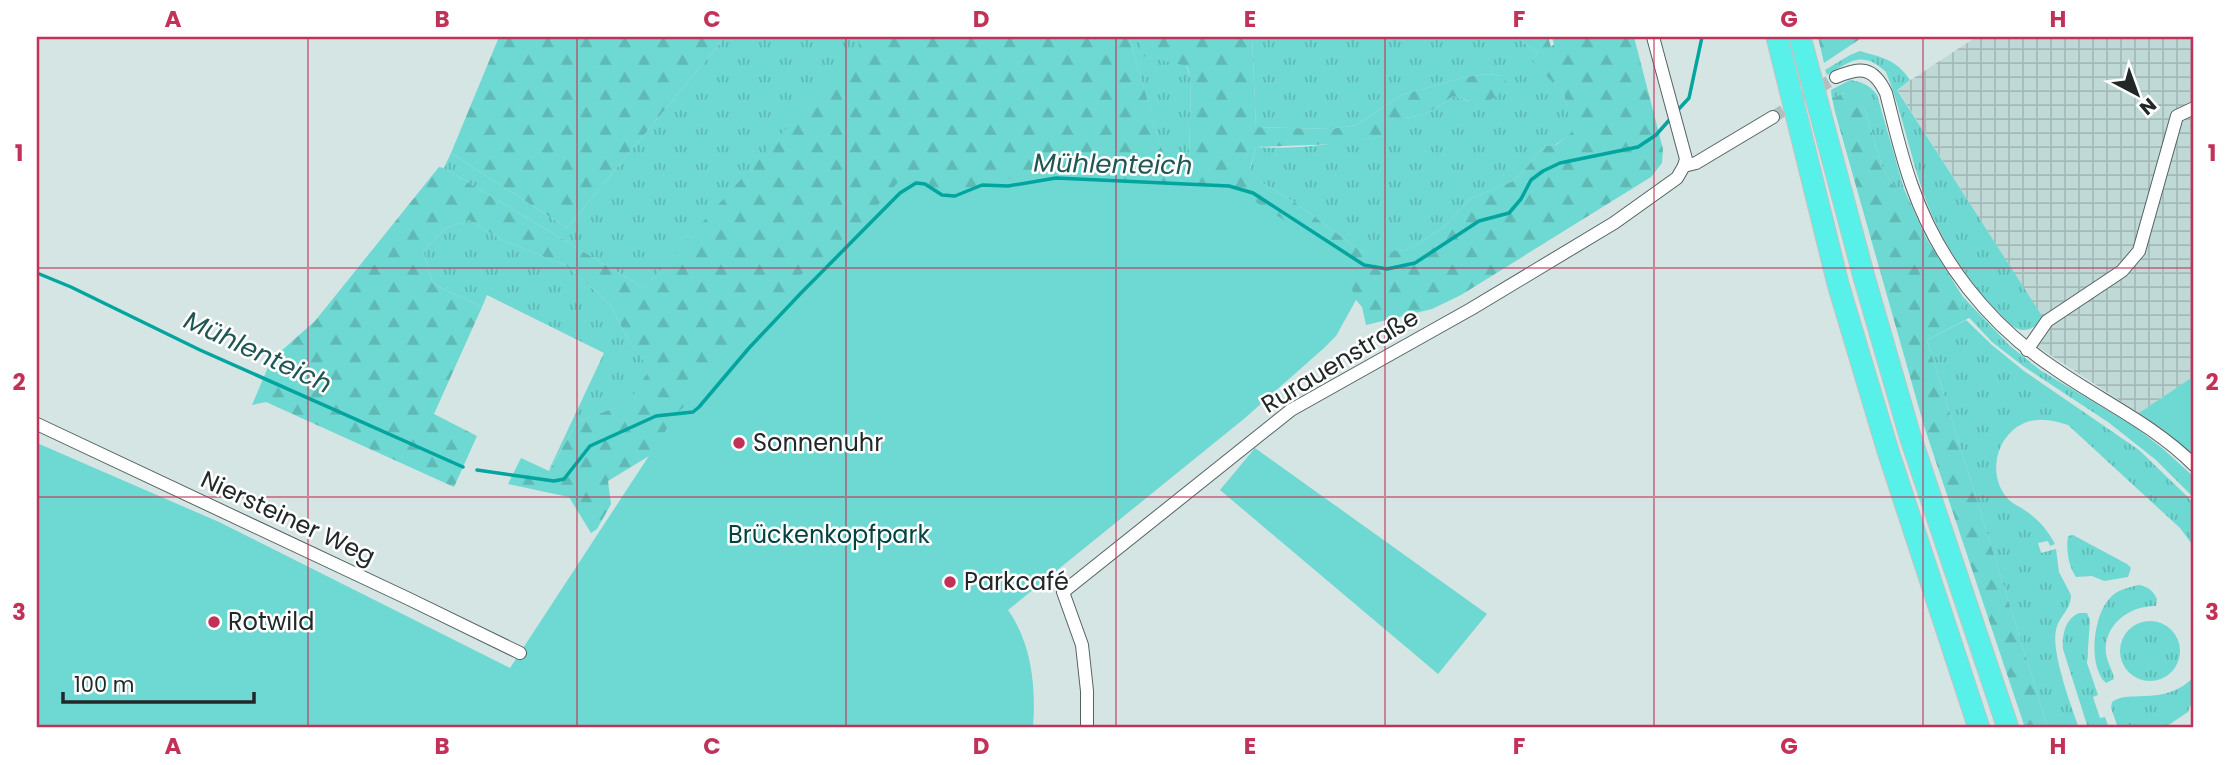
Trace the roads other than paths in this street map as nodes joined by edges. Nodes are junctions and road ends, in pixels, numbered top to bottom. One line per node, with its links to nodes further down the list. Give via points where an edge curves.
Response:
1 (1653, 37): 7 (street, via 1686,159)
2 (1777, 37): 13 (highway, via 1838,284)
3 (1800, 37): 14 (highway, via 1910,436)
4 (1836, 77): 8 (street, via 1867,71 1881,83 1929,228 1980,304)
5 (2194, 108): 8 (street, via 2177,116 2139,251 2122,271 2048,321)
6 (1773, 117): 7 (street, Rurauenstraße)
7 (1684, 166): 12 (street, Rurauenstraße, via 1677,178 1614,223 1292,410 1063,592 1082,645)
8 (2027, 350): 10 (street, via 2136,418)
9 (37, 424): 11 (street, Niersteiner Weg)
10 (2194, 465)
11 (520, 653)
12 (1087, 728)
13 (1979, 728)
14 (2008, 728)

